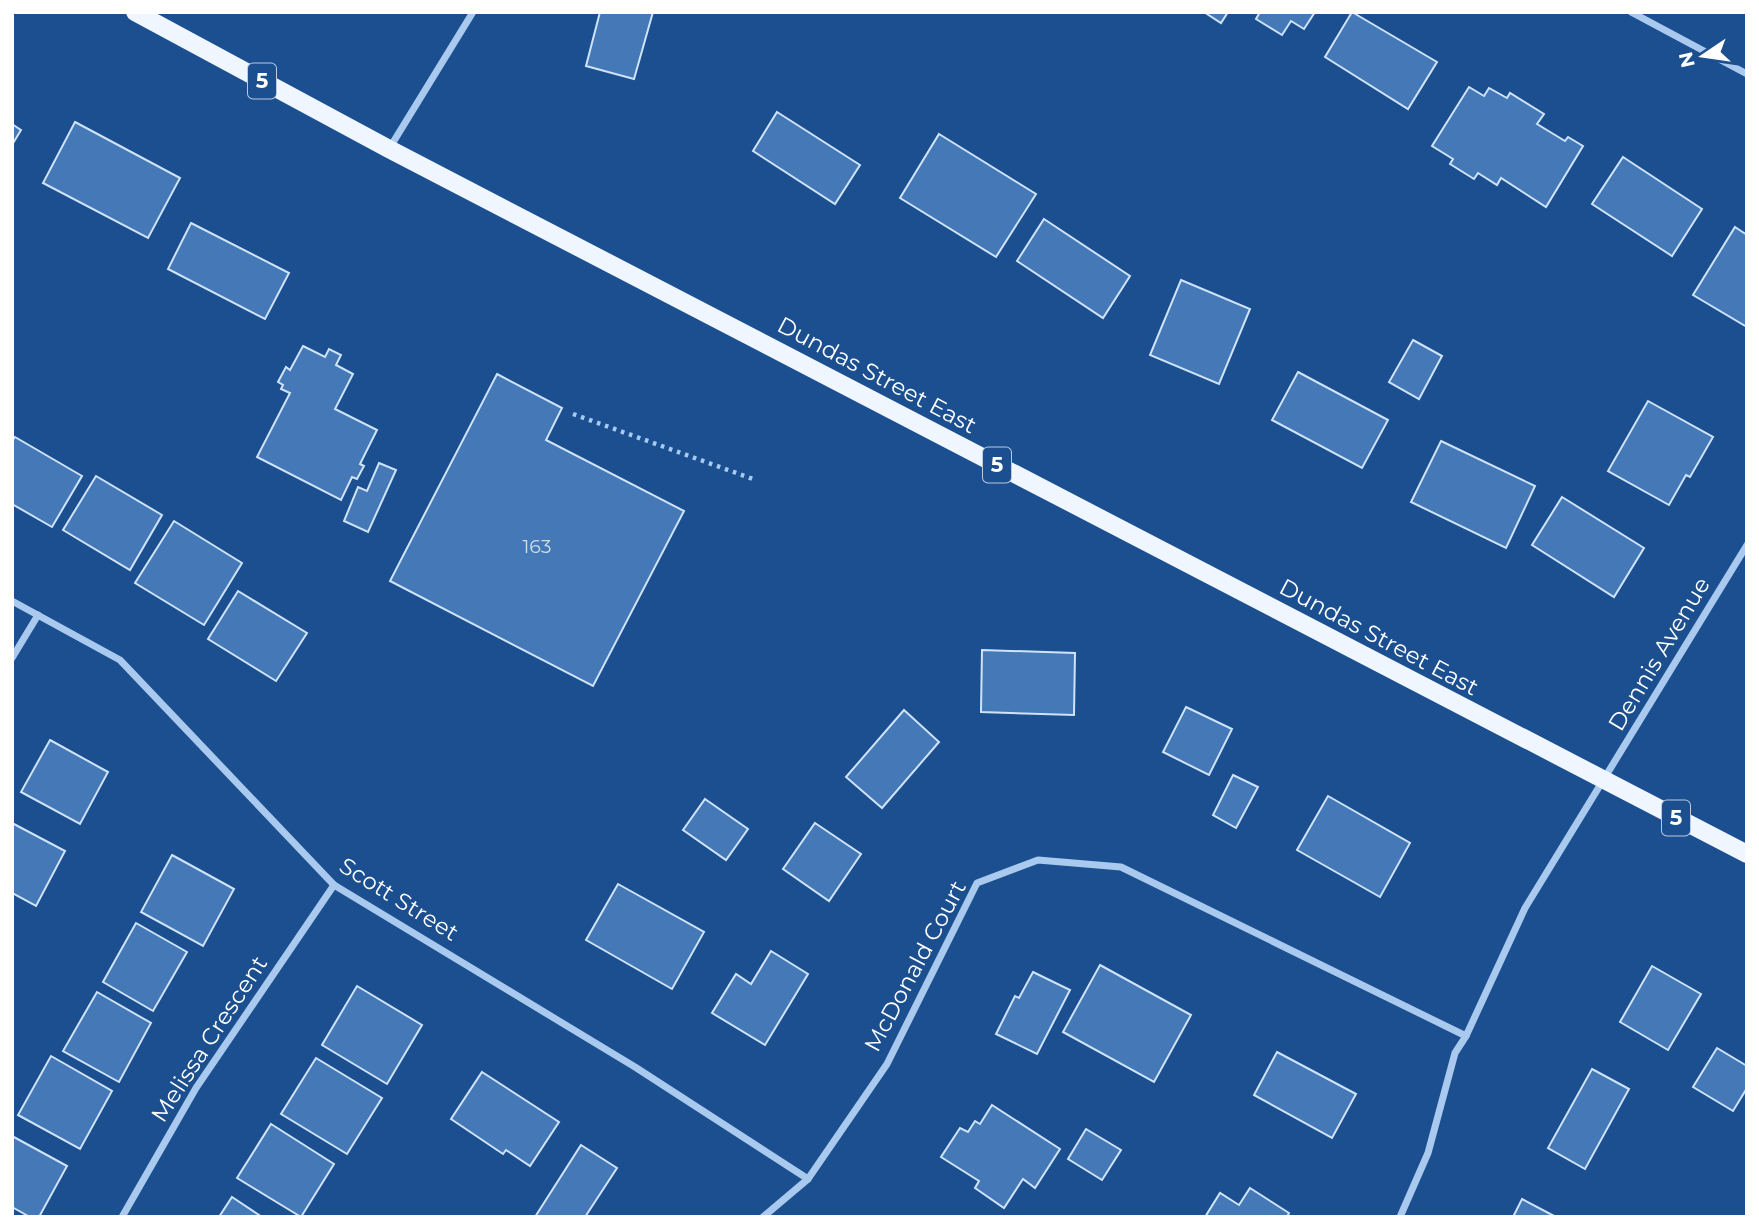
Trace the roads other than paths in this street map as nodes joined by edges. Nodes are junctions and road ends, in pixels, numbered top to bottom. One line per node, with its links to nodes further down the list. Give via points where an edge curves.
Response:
1 (135, 12): 5 (main road, Dundas Street East / 5)
2 (473, 12): 5 (street)
3 (1631, 12): 4 (street)
4 (1747, 74)
5 (390, 149): 10 (main road, Dundas Street East / 5)
6 (1747, 545): 10 (street, Dennis Avenue)
7 (12, 601): 8 (street, Scott Street)
8 (38, 615): 9 (street); 12 (street, Scott Street, via 120,660)
9 (12, 658)
10 (1605, 782): 11 (main road, Dundas Street East / 5); 13 (street, via 1525,908)
11 (1747, 854)
12 (334, 885): 14 (street, Scott Street, via 623,1060); 15 (street, Melissa Crescent, via 196,1088)
13 (1466, 1037): 14 (street, McDonald Court, via 1121,867 1038,860 977,883 887,1064); 17 (street, via 1455,1053 1428,1153)
14 (808, 1179): 16 (street, McDonald Court)
15 (122, 1217)
16 (763, 1217)
17 (1400, 1217)

